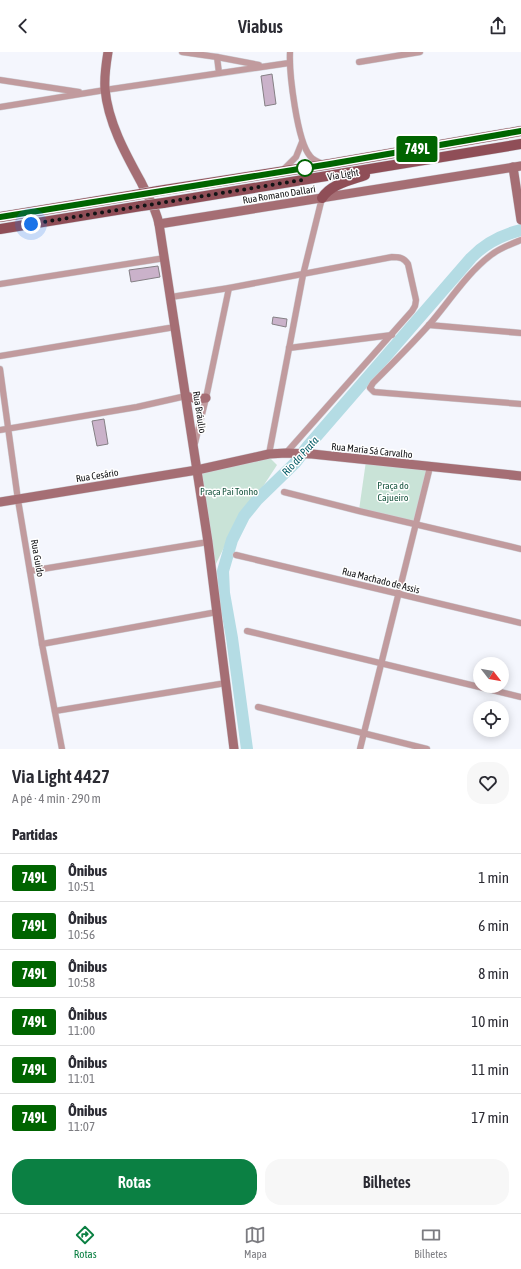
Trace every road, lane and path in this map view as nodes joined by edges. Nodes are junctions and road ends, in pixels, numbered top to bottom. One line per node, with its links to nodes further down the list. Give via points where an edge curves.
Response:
1 (108, 52): 12 (street, Rua Bráulio)
2 (182, 52): 6 (street)
3 (290, 52): 8 (street)
4 (420, 52): 5 (street)
5 (379, 55): 7 (street)
6 (217, 57): 9 (street); 10 (street)
7 (359, 62)
8 (289, 63): 9 (street); 16 (street)
9 (265, 66): 10 (street)
10 (219, 73): 12 (street)
11 (0, 80): 13 (street)
12 (105, 90): 13 (street); 25 (street, Rua Bráulio, via 116,133 153,204)
13 (86, 93): 14 (street)
14 (0, 107)
15 (521, 131): 18 (main road, Via Light)
16 (302, 142): 18 (street, via 312,158); 21 (street, via 296,157)
17 (521, 144): 19 (main road, Via Light)
18 (325, 165): 21 (main road, Via Light)
19 (387, 166): 22 (main road, via 337,185); 26 (main road, Via Light, bridge)
20 (517, 167): 22 (street, Rua Romano Dallari); 24 (street)
21 (282, 171): 23 (main road, Via Light, bridge)
22 (322, 198): 25 (street, Rua Romano Dallari); 29 (street)
23 (0, 217)
24 (521, 220)
25 (159, 224): 28 (street, Rua Bráulio)
26 (0, 229)
27 (521, 240): 33 (street, via 492,254 484,261)
28 (164, 258): 30 (street); 32 (street, Rua Bráulio)
29 (303, 274): 31 (street); 36 (street, via 392,257 405,259 416,300 415,306); 37 (street)
30 (0, 284)
31 (229, 288): 32 (street); 41 (street)
32 (171, 297): 34 (street, Rua Bráulio)
33 (429, 325): 35 (street); 42 (street, via 373,383 370,388 374,392)
34 (175, 327): 38 (street); 40 (street, Rua Bráulio)
35 (521, 333)
36 (392, 335): 37 (street); 46 (street)
37 (289, 348): 47 (street)
38 (0, 356)
39 (0, 369): 43 (street, Rua Guido)
40 (186, 396): 41 (street); 43 (street); 45 (street, Rua Bráulio)
41 (206, 398): 45 (street)
42 (521, 404)
43 (8, 428): 44 (street); 52 (street, Rua Guido)
44 (0, 430)
45 (194, 447): 49 (street, Rua Bráulio)
46 (290, 453): 47 (street, Rua Maria Sá Carvalho); 48 (street, Rua Maria Sá Carvalho)
47 (269, 454): 49 (street, Rua Maria Sá Carvalho)
48 (430, 467): 50 (street, Rua Maria Sá Carvalho); 54 (street)
49 (197, 470): 52 (street, Rua Cesário); 55 (street, Rua Bráulio)
50 (521, 476)
51 (284, 492): 54 (street)
52 (18, 500): 53 (street, Rua Cesário); 58 (street, Rua Guido)
53 (0, 502)
54 (416, 525): 56 (street); 59 (street)
55 (208, 542): 58 (street); 60 (street, Rua Bráulio)
56 (521, 549)
57 (236, 555): 59 (street, Rua Machado de Assis)
58 (30, 571): 63 (street, Rua Guido)
59 (398, 594): 61 (street, Rua Machado de Assis); 64 (street)
60 (217, 612): 63 (street); 65 (street, Rua Bráulio)
61 (521, 623)
62 (247, 631): 64 (street)
63 (42, 644): 68 (street, Rua Guido)
64 (382, 664): 66 (street); 69 (street)
65 (226, 683): 68 (street); 71 (street, Rua Bráulio)
66 (521, 698)
67 (258, 708): 69 (street)
68 (55, 711): 70 (street, Rua Guido)
69 (364, 733): 72 (street); 73 (street)
70 (62, 749)
71 (234, 749)
72 (360, 749)
73 (427, 749)

